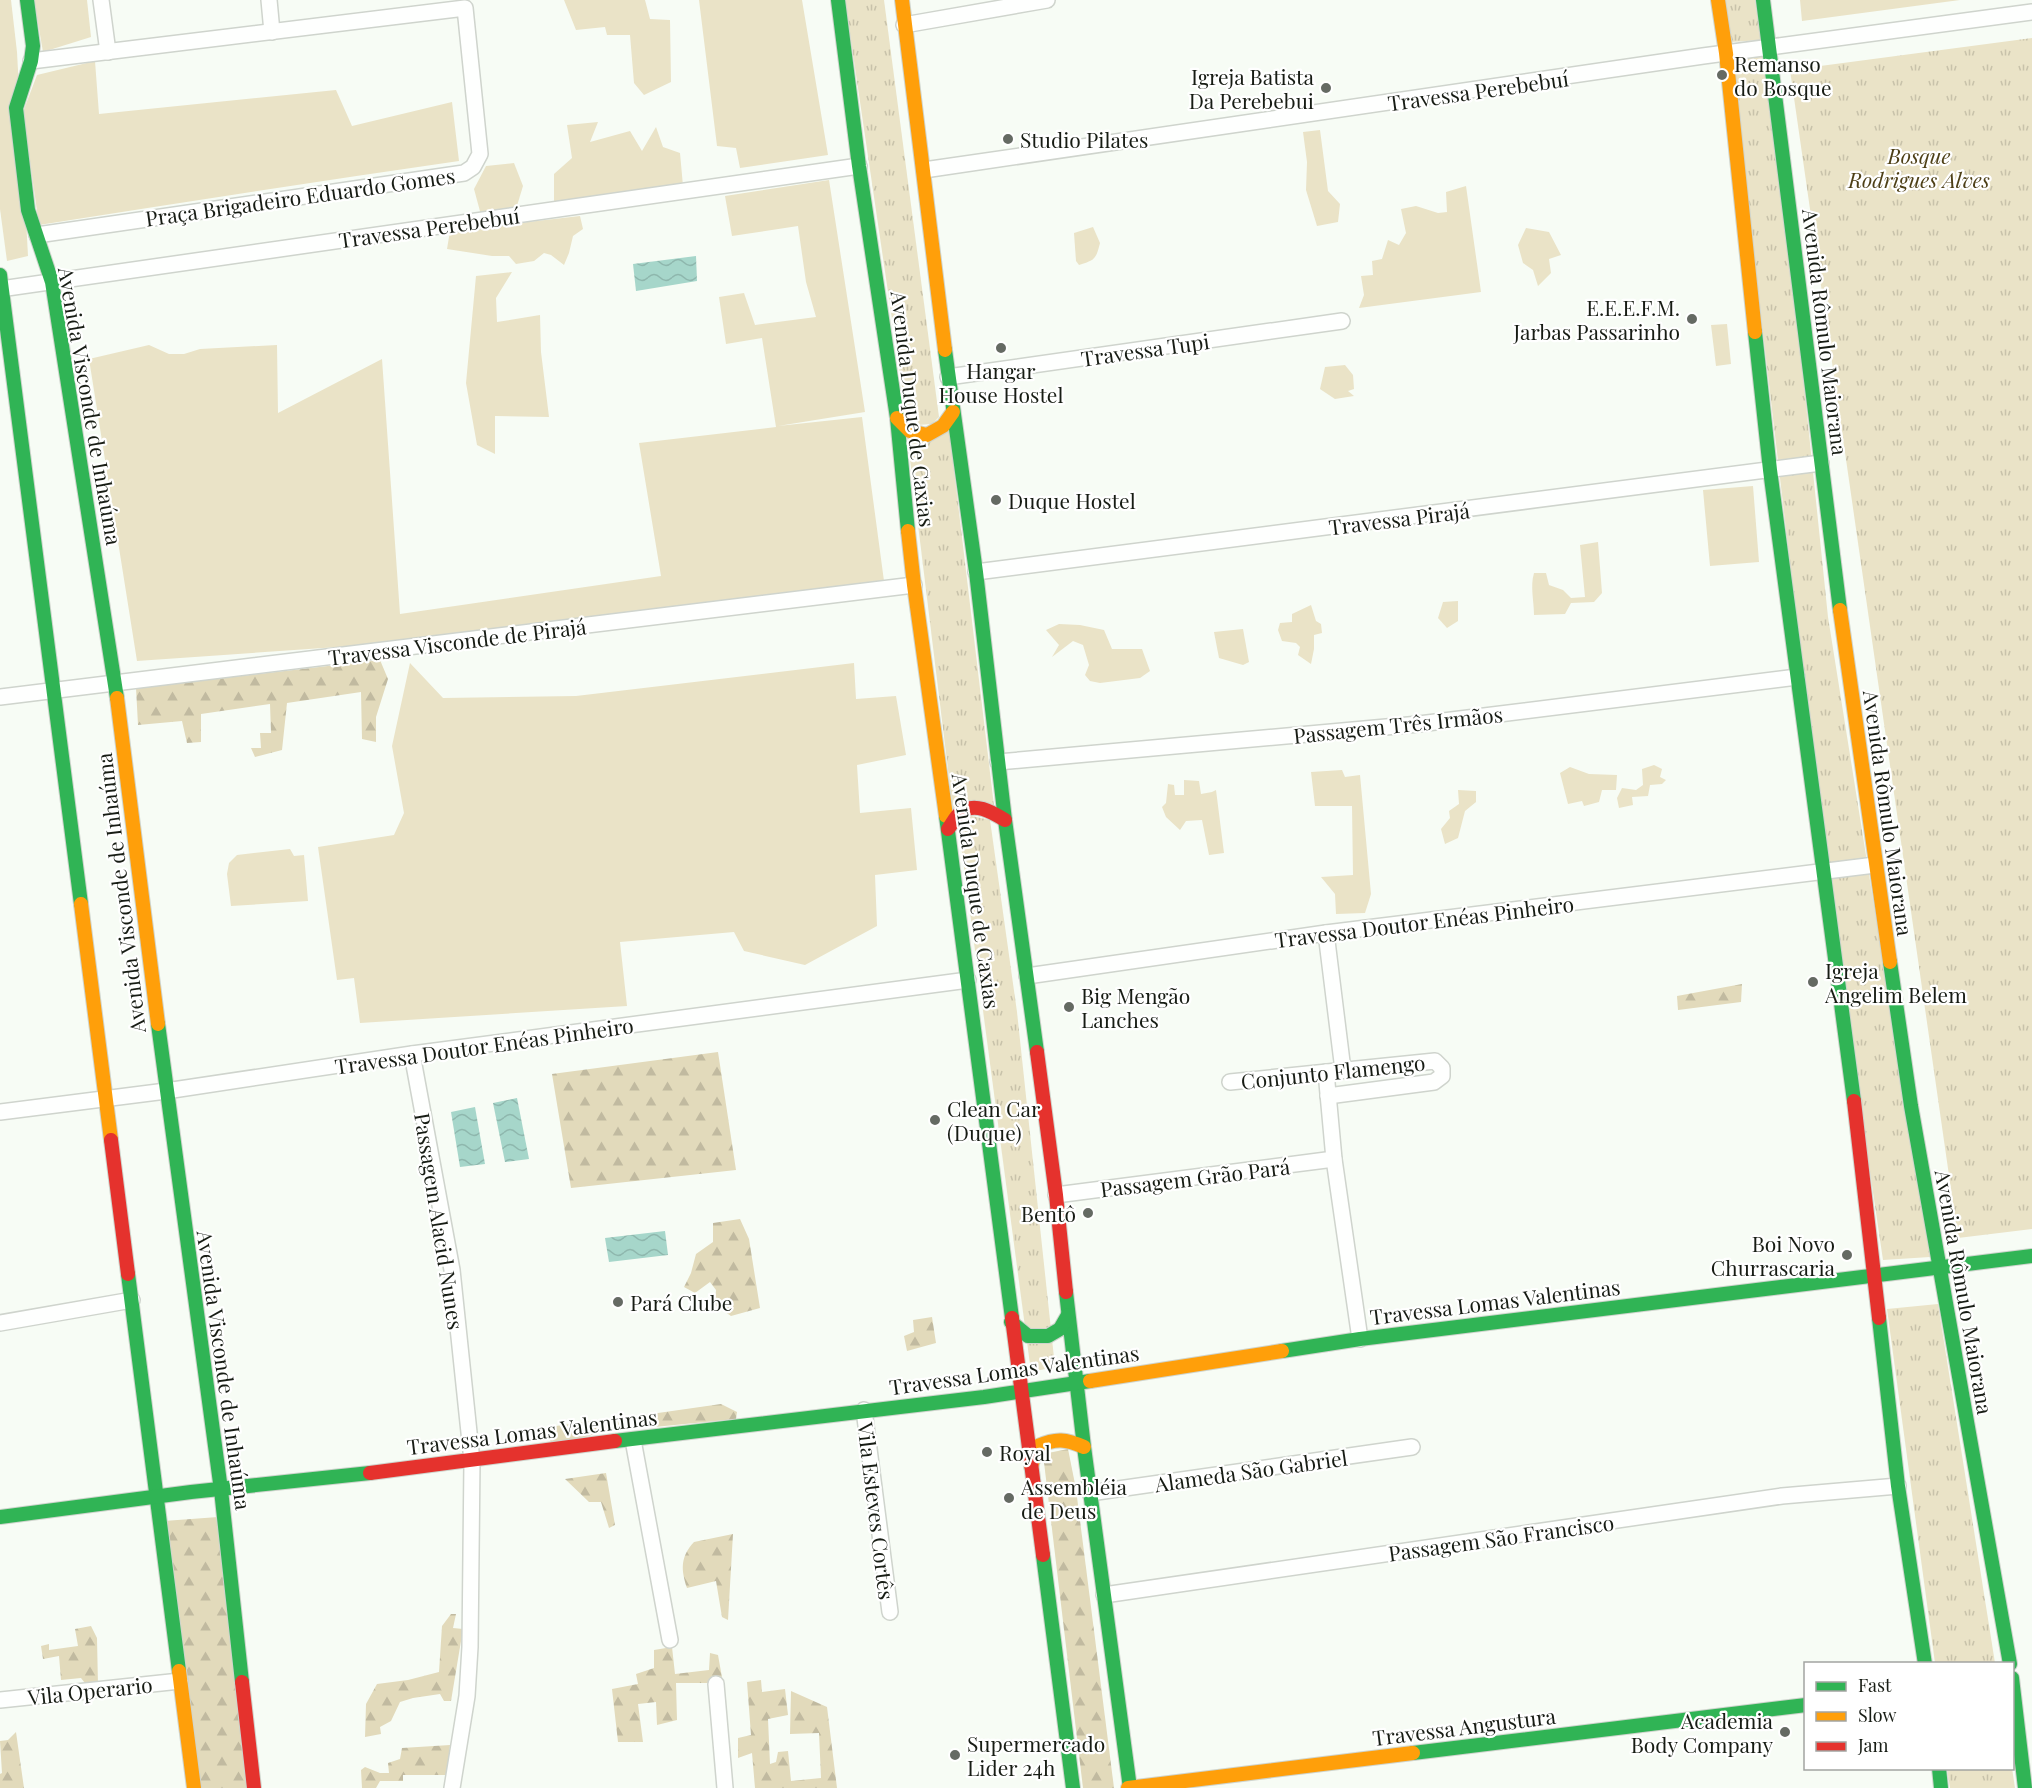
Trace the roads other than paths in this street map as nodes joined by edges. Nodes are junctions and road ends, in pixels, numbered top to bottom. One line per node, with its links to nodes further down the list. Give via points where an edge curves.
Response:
1 (27, 0): 16 (street, Avenida Visconde de Inhaúma, via 33,46)
2 (101, 0): 14 (street)
3 (269, 0): 12 (street)
4 (838, 0): 17 (street, Avenida Duque de Caxias)
5 (902, 0): 11 (street, Avenida Duque de Caxias)
6 (1047, 0): 11 (street)
7 (1718, 0): 15 (street)
8 (1762, 0): 13 (street, Avenida Rômulo Maiorana)
9 (470, 4): 12 (street, Praça Brigadeiro Eduardo Gomes); 19 (street, Praça Brigadeiro Eduardo Gomes, via 480,154 473,167 464,173)
10 (2032, 12): 13 (street, Travessa Perebebuí)
11 (904, 25): 18 (street, Avenida Duque de Caxias)
12 (272, 32): 14 (street, Praça Brigadeiro Eduardo Gomes)
13 (1769, 48): 15 (street, Travessa Perebebuí); 26 (street, Avenida Rômulo Maiorana)
14 (108, 52): 16 (street, Praça Brigadeiro Eduardo Gomes)
15 (1726, 53): 18 (street, Travessa Perebebuí); 27 (street)
16 (31, 62): 19 (street, Avenida Visconde de Inhaúma, via 16,108 28,210)
17 (859, 166): 20 (street, Travessa Perebebuí); 25 (street, Avenida Duque de Caxias)
18 (924, 170): 23 (street, Avenida Duque de Caxias)
19 (37, 235): 20 (street, Avenida Visconde de Inhaúma)
20 (52, 282): 21 (street, Travessa Perebebuí); 31 (street, Avenida Visconde de Inhaúma)
21 (1, 284): 32 (street, Avenida Visconde de Inhaúma)
22 (1342, 321): 23 (street, Travessa Tupi)
23 (948, 377): 24 (street, Avenida Duque de Caxias)
24 (953, 412): 25 (street, via 943,426 927,435 910,431); 28 (street, Avenida Duque de Caxias)
25 (897, 418): 29 (street, Avenida Duque de Caxias)
26 (1821, 463): 27 (street, Travessa Pirajá); 37 (street, Avenida Rômulo Maiorana)
27 (1770, 470): 28 (street, Travessa Pirajá); 30 (street)
28 (976, 572): 34 (street, Avenida Duque de Caxias)
29 (914, 585): 31 (street, Travessa Visconde de Pirajá); 36 (street, Avenida Duque de Caxias)
30 (1797, 677): 34 (street, Passagem Três Irmãos, via 1419,724); 38 (street)
31 (116, 683): 32 (street, Travessa Visconde de Pirajá); 46 (street, Avenida Visconde de Inhaúma)
32 (53, 690): 33 (street, Travessa Visconde de Pirajá); 48 (street, Avenida Visconde de Inhaúma)
33 (0, 697)
34 (998, 762): 35 (street, Avenida Duque de Caxias)
35 (1005, 820): 36 (street, via 990,810 972,808 960,813); 40 (street, Avenida Duque de Caxias)
36 (948, 830): 41 (street, Avenida Duque de Caxias)
37 (1875, 865): 38 (street, Travessa Doutor Enéas Pinheiro); 53 (street, Avenida Rômulo Maiorana)
38 (1821, 871): 39 (street, Travessa Doutor Enéas Pinheiro); 54 (street)
39 (1326, 933): 40 (street, Travessa Doutor Enéas Pinheiro); 43 (street)
40 (1027, 976): 51 (street, Avenida Duque de Caxias)
41 (968, 980): 42 (street, Travessa Doutor Enéas Pinheiro); 57 (street, Avenida Duque de Caxias)
42 (412, 1054): 46 (street, Travessa Doutor Enéas Pinheiro); 66 (street, Passagem Alacid Nunes, via 452,1269)
43 (1343, 1070): 44 (street, Conjunto Flamengo); 47 (street, Conjunto Flamengo, via 1435,1061 1442,1068 1442,1076 1434,1082)
44 (1326, 1072): 45 (street, Conjunto Flamengo); 47 (street)
45 (1230, 1082)
46 (165, 1091): 48 (street, Travessa Doutor Enéas Pinheiro); 69 (street, Avenida Visconde de Inhaúma)
47 (1328, 1096): 50 (street)
48 (106, 1099): 49 (street, Travessa Doutor Enéas Pinheiro); 55 (street, Avenida Visconde de Inhaúma)
49 (0, 1112)
50 (1334, 1159): 51 (street, Passagem Grão Pará); 59 (street)
51 (1056, 1195): 56 (street, Avenida Duque de Caxias)
52 (2032, 1256): 53 (street, Travessa Lomas Valentinas)
53 (1940, 1267): 54 (street, Travessa Lomas Valentinas); 77 (street, Avenida Rômulo Maiorana)
54 (1876, 1274): 59 (street, Travessa Lomas Valentinas); 68 (street)
55 (132, 1300): 58 (street); 71 (street, Avenida Visconde de Inhaúma)
56 (1068, 1315): 57 (street, via 1060,1329 1048,1336 1029,1336); 60 (street, Avenida Duque de Caxias)
57 (1011, 1322): 61 (street, Avenida Duque de Caxias)
58 (0, 1323)
59 (1360, 1339): 60 (street, Travessa Lomas Valentinas)
60 (1076, 1382): 61 (street, Travessa Lomas Valentinas); 64 (street, Avenida Duque de Caxias)
61 (1021, 1392): 62 (street, Travessa Lomas Valentinas); 67 (street, Avenida Duque de Caxias)
62 (864, 1410): 63 (street, Travessa Lomas Valentinas); 74 (street, Vila Esteves Cortês)
63 (633, 1440): 66 (street, Travessa Lomas Valentinas); 75 (street)
64 (1084, 1447): 67 (street, via 1069,1439 1053,1439 1038,1446); 70 (street, Avenida Duque de Caxias)
65 (1412, 1447): 70 (street, Alameda São Gabriel)
66 (472, 1461): 69 (street, Travessa Lomas Valentinas); 86 (street, Passagem Alacid Nunes, via 470,1647 467,1696)
67 (1031, 1466): 88 (street, Avenida Duque de Caxias)
68 (1898, 1486): 73 (street, Passagem São Francisco, via 1782,1496); 76 (street)
69 (221, 1490): 71 (street, Travessa Lomas Valentinas); 85 (street, Avenida Visconde de Inhaúma)
70 (1090, 1494): 73 (street, Avenida Duque de Caxias)
71 (157, 1496): 72 (street, Travessa Lomas Valentinas); 79 (street, Avenida Visconde de Inhaúma)
72 (0, 1517)
73 (1104, 1595): 89 (street, Avenida Duque de Caxias)
74 (890, 1612)
75 (670, 1640)
76 (1925, 1662)
77 (2010, 1662)
78 (2015, 1679): 91 (street)
79 (180, 1681): 81 (street, Vila Operario); 84 (street, Avenida Visconde de Inhaúma)
80 (716, 1684): 87 (street)
81 (0, 1700)
82 (1804, 1705): 89 (street, Travessa Angustura)
83 (1939, 1770): 90 (street)
84 (194, 1788)
85 (254, 1788)
86 (452, 1788)
87 (725, 1788)
88 (1073, 1788)
89 (1129, 1788)
90 (1941, 1788)
91 (2025, 1788)

